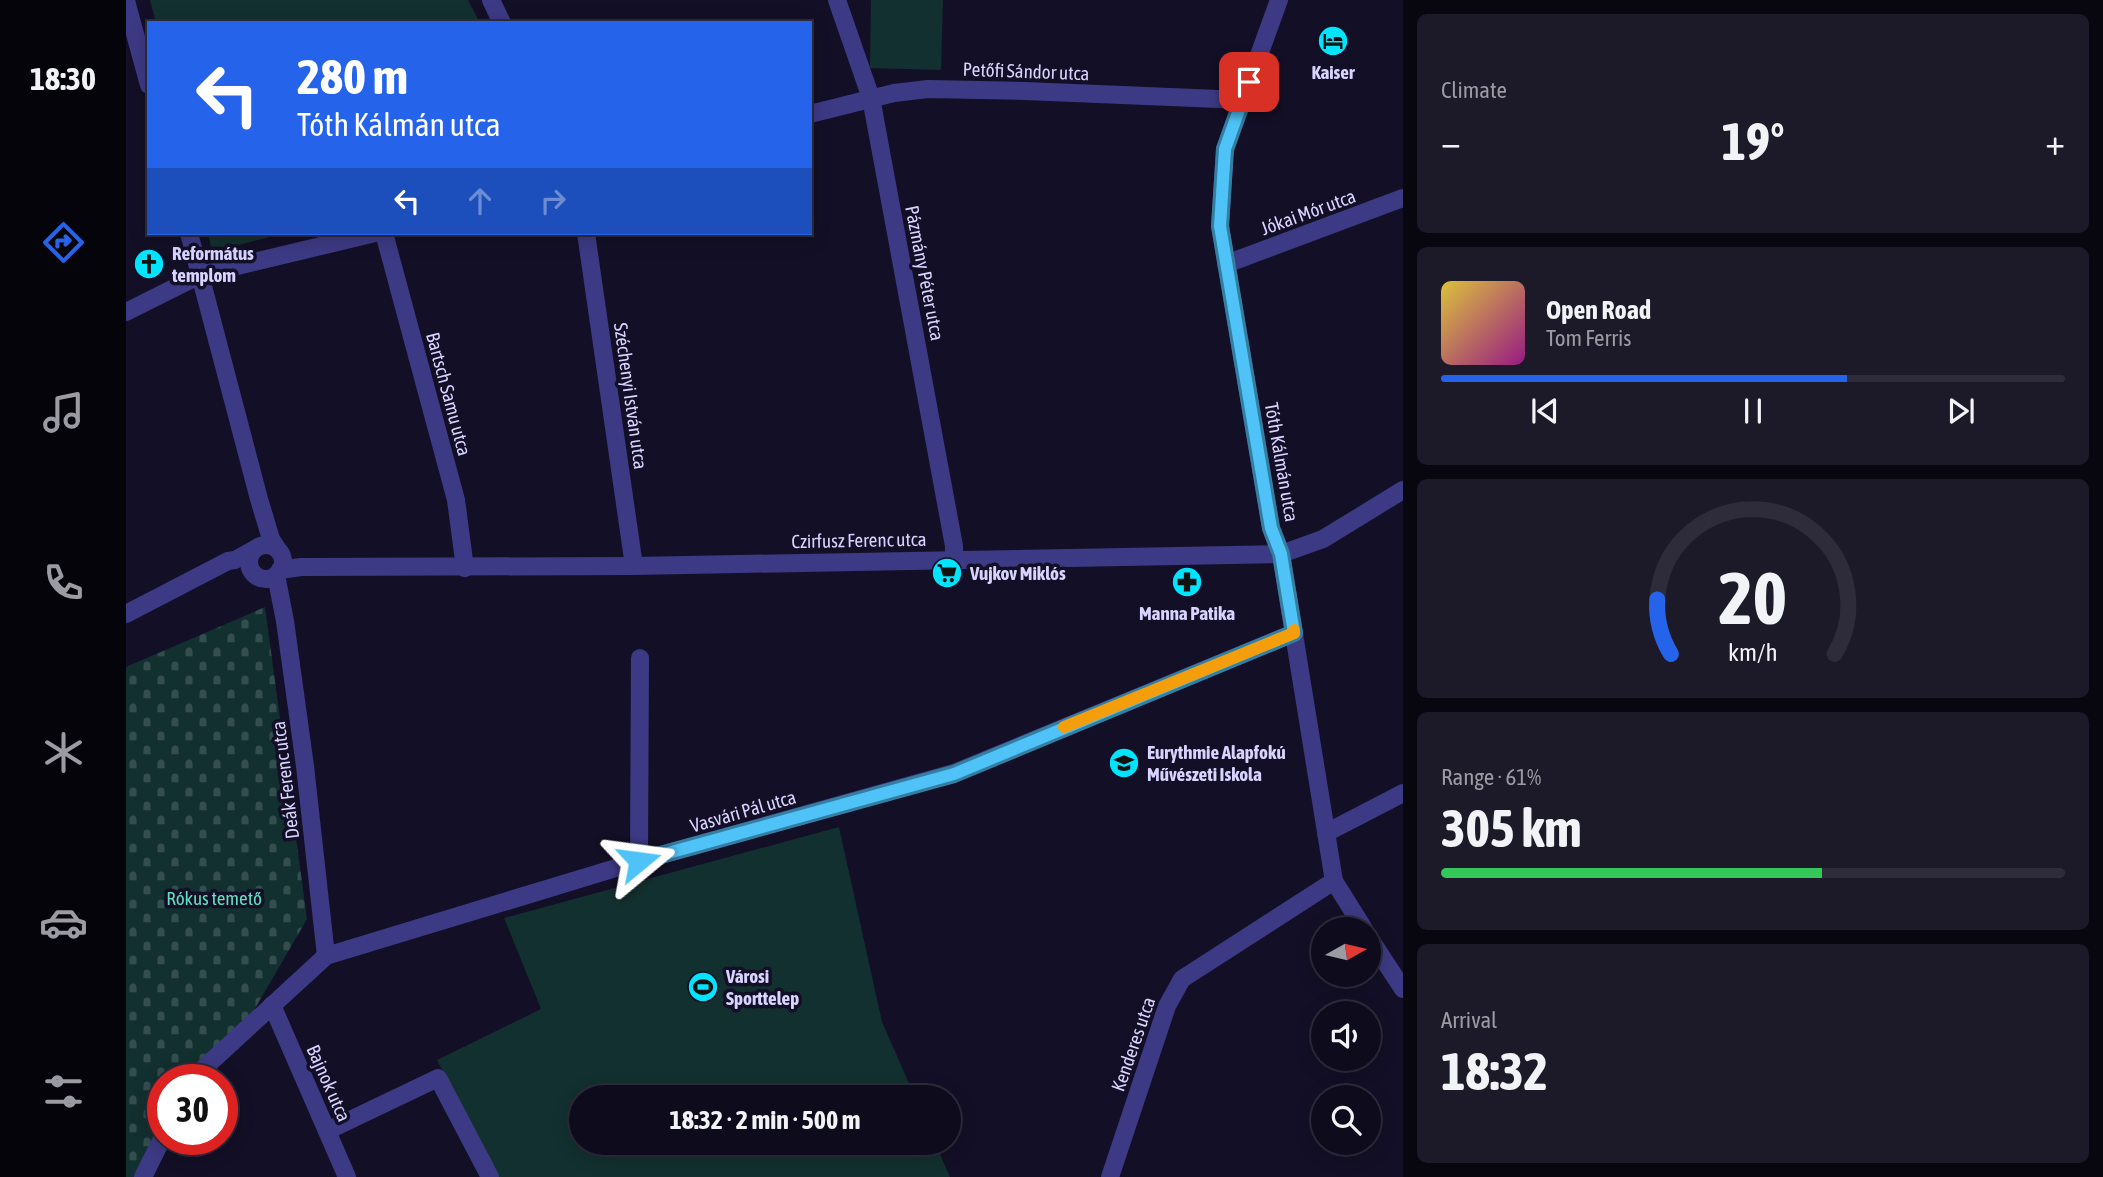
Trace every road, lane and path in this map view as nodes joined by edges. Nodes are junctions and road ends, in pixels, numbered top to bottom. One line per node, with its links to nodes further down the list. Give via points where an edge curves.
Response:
1 (491, 0): 5 (street)
2 (837, 0): 7 (street, Pázmány Péter utca)
3 (1279, 0): 8 (street, Tóth Kálmán utca)
4 (126, 1): 6 (street)
5 (501, 21)
6 (147, 78)
7 (871, 98): 8 (street, Petőfi Sándor utca, via 928,89); 9 (street, Petőfi Sándor utca); 22 (street, Pázmány Péter utca)
8 (1243, 100): 15 (street, Tóth Kálmán utca, via 1225,149 1220,226)
9 (812, 113)
10 (1403, 198): 15 (street, Jókai Mór utca)
11 (190, 235): 16 (street)
12 (367, 235): 16 (street)
13 (385, 235): 26 (street, Bartsch Samu utca, via 456,500)
14 (586, 235): 24 (street, Széchenyi István utca)
15 (1226, 264): 21 (street, Tóth Kálmán utca, via 1271,528)
16 (200, 275): 17 (street); 19 (street)
17 (126, 312)
18 (1403, 490): 21 (street, Czirfusz Ferenc utca, via 1323,539)
19 (259, 499): 20 (street); 25 (street, via 271,539)
20 (256, 549): 23 (street); 25 (street, via 268,545); 25 (street, via 250,565)
21 (1281, 554): 22 (street, Czirfusz Ferenc utca); 28 (street, Tóth Kálmán utca)
22 (954, 559): 24 (street, Czirfusz Ferenc utca)
23 (235, 560): 25 (street); 27 (street)
24 (634, 566): 26 (street, Czirfusz Ferenc utca)
25 (272, 567): 26 (street, Czirfusz Ferenc utca, via 290,562 300,567); 35 (street, Deák Ferenc utca, via 305,766)
26 (465, 568)
27 (126, 614)
28 (1294, 633): 31 (street, Tóth Kálmán utca); 32 (street, Vasvári Pál utca, via 954,774)
29 (640, 658): 32 (street)
30 (1403, 793): 31 (street)
31 (1326, 833): 33 (street, Tóth Kálmán utca)
32 (639, 861): 35 (street, Vasvári Pál utca)
33 (1334, 881): 34 (street, Tóth Kálmán utca); 45 (street, Kenderes utca, via 1182,979 1167,1006)
34 (1356, 917)
35 (326, 956): 38 (street, Vasvári Pál utca)
36 (1381, 956): 37 (street)
37 (1403, 989)
38 (272, 1005): 39 (street, Vasvári Pál utca); 40 (street, Bajnok utca)
39 (208, 1064)
40 (327, 1131): 43 (street, Bajnok utca); 44 (street, via 438,1078)
41 (154, 1155): 42 (street)
42 (143, 1177)
43 (347, 1177)
44 (490, 1177)
45 (1110, 1177)

